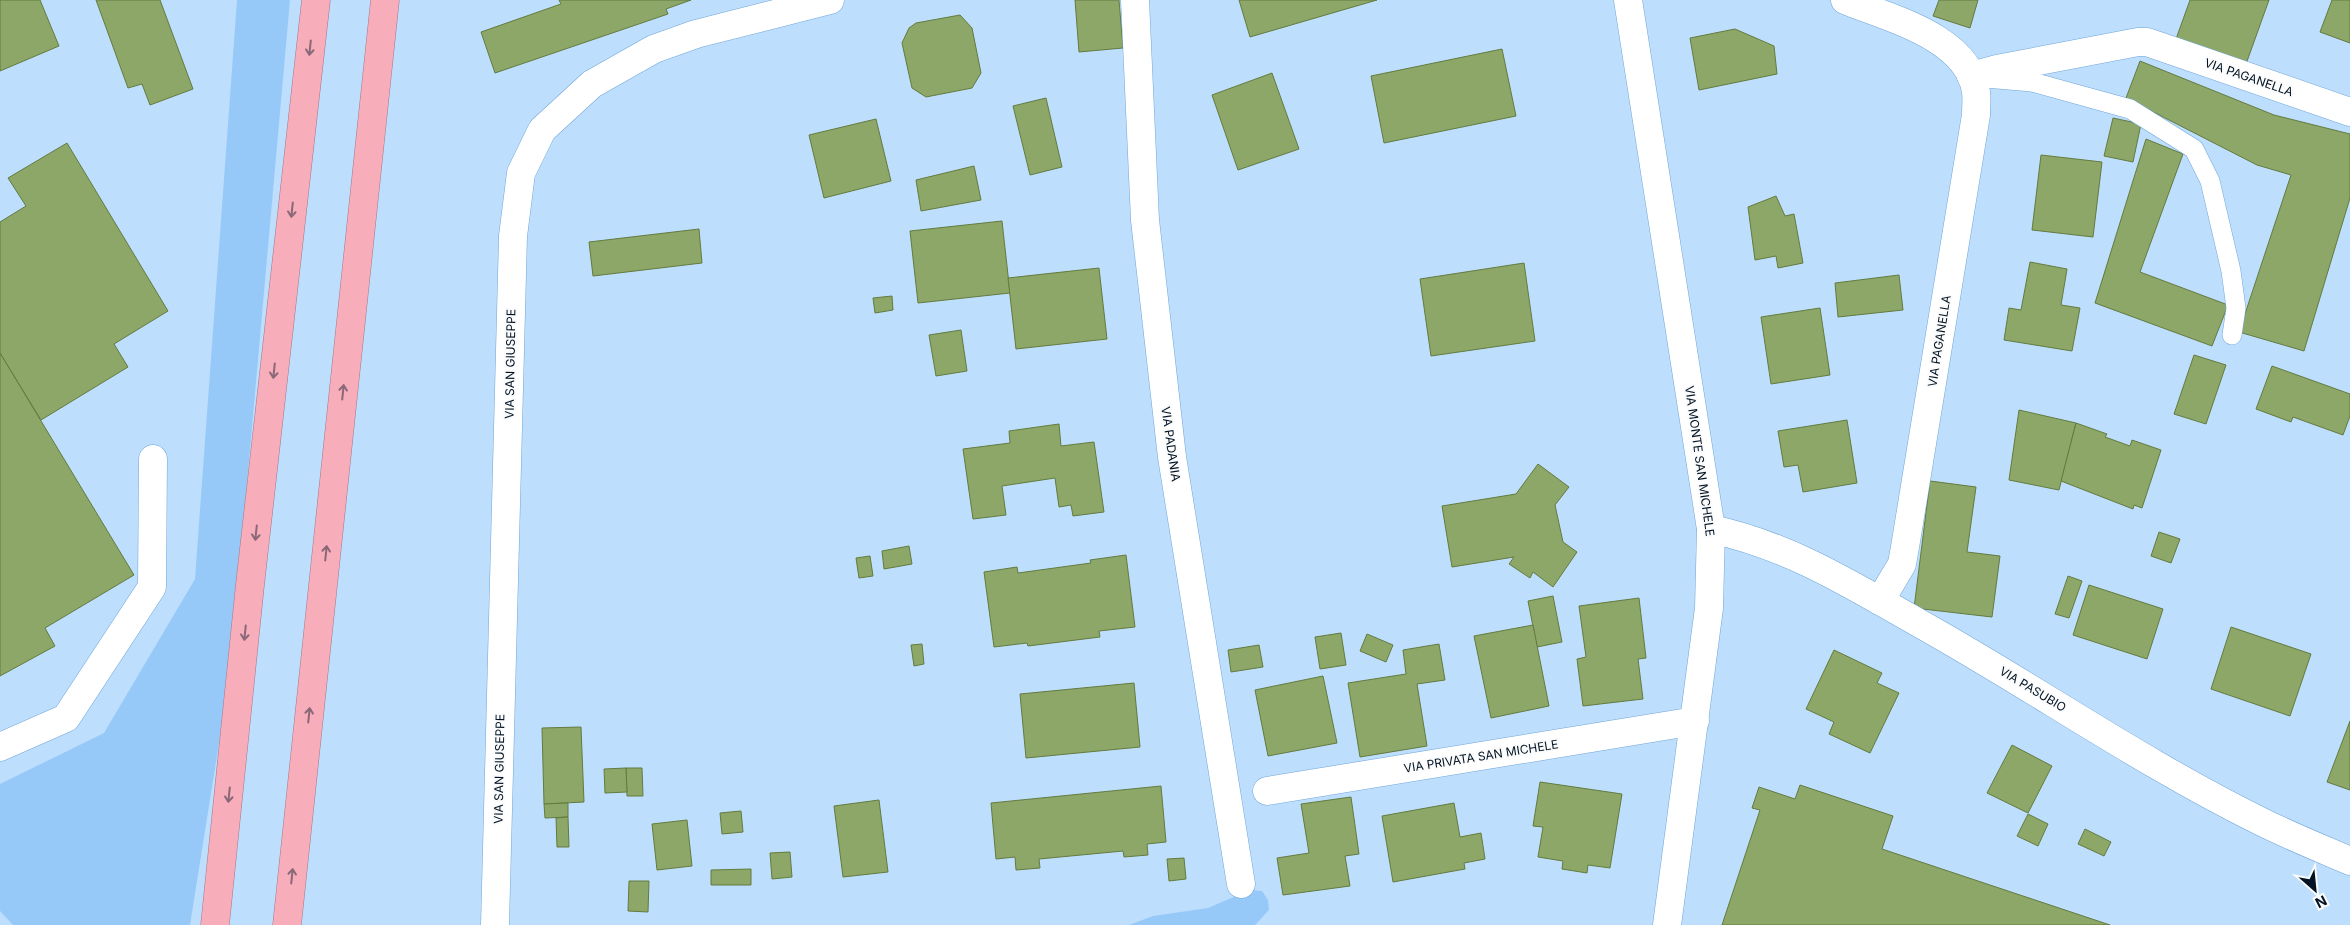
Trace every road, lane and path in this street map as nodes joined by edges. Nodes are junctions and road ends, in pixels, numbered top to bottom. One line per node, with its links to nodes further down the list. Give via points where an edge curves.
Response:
1 (316, 0): 18 (highway, one-way to 18)
2 (385, 0): 19 (highway, one-way to 2)
3 (830, 0): 20 (street, VIA SAN GIUSEPPE, via 696,34 654,49 592,84 542,130 521,173 513,246)
4 (1134, 0): 17 (street, VIA PADANIA, via 1145,220 1172,457)
5 (1628, 0): 11 (street, VIA MONTE SAN MICHELE)
6 (1845, 0): 7 (street, VIA PAGANELLA, via 1933,36 1961,61)
7 (1971, 76): 8 (street, VIA PAGANELLA, via 2147,42); 9 (lane, via 2032,82 2130,109 2194,149 2210,182 2231,271 2236,308); 12 (street, VIA PAGANELLA, via 1976,92 1976,115 1905,547 1902,564)
8 (2350, 112)
9 (2232, 335)
10 (153, 459): 14 (street, via 152,588 66,718)
11 (1711, 529): 12 (street, VIA PASUBIO, via 1797,556); 13 (street, VIA MONTE SAN MICHELE, via 1709,608)
12 (1880, 601): 16 (street, VIA PASUBIO, via 2209,794 2259,821)
13 (1695, 721): 15 (street, VIA PRIVATA SAN MICHELE); 21 (street, VIA MONTE SAN MICHELE)
14 (0, 747)
15 (1266, 790)
16 (2350, 861)
17 (1241, 884)
18 (215, 925)
19 (287, 925)
20 (495, 925)
21 (1666, 925)

